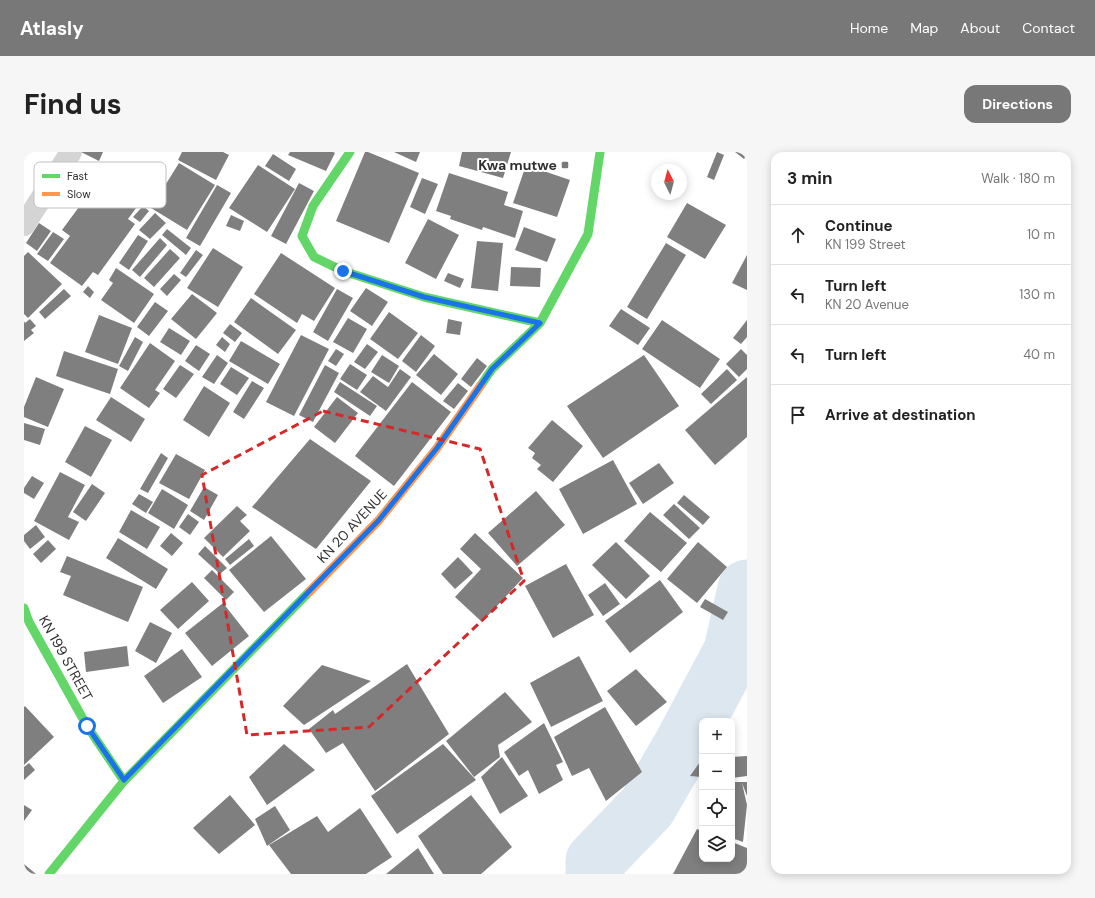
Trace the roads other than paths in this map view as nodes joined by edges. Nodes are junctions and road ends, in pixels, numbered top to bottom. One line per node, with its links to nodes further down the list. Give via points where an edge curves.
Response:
1 (71, 152): 4 (street)
2 (350, 152): 7 (main road, via 313,206 302,236 314,257 343,271 424,297)
3 (600, 152): 7 (main road, KN 20 AVENUE, via 588,234)
4 (65, 162)
5 (35, 208): 6 (street)
6 (24, 225)
7 (540, 323): 9 (main road, KN 20 AVENUE, via 492,369 437,448 379,520)
8 (24, 608): 9 (main road, KN 199 STREET, via 29,622 87,726)
9 (124, 780): 10 (main road, KN 20 AVENUE)
10 (49, 874)

